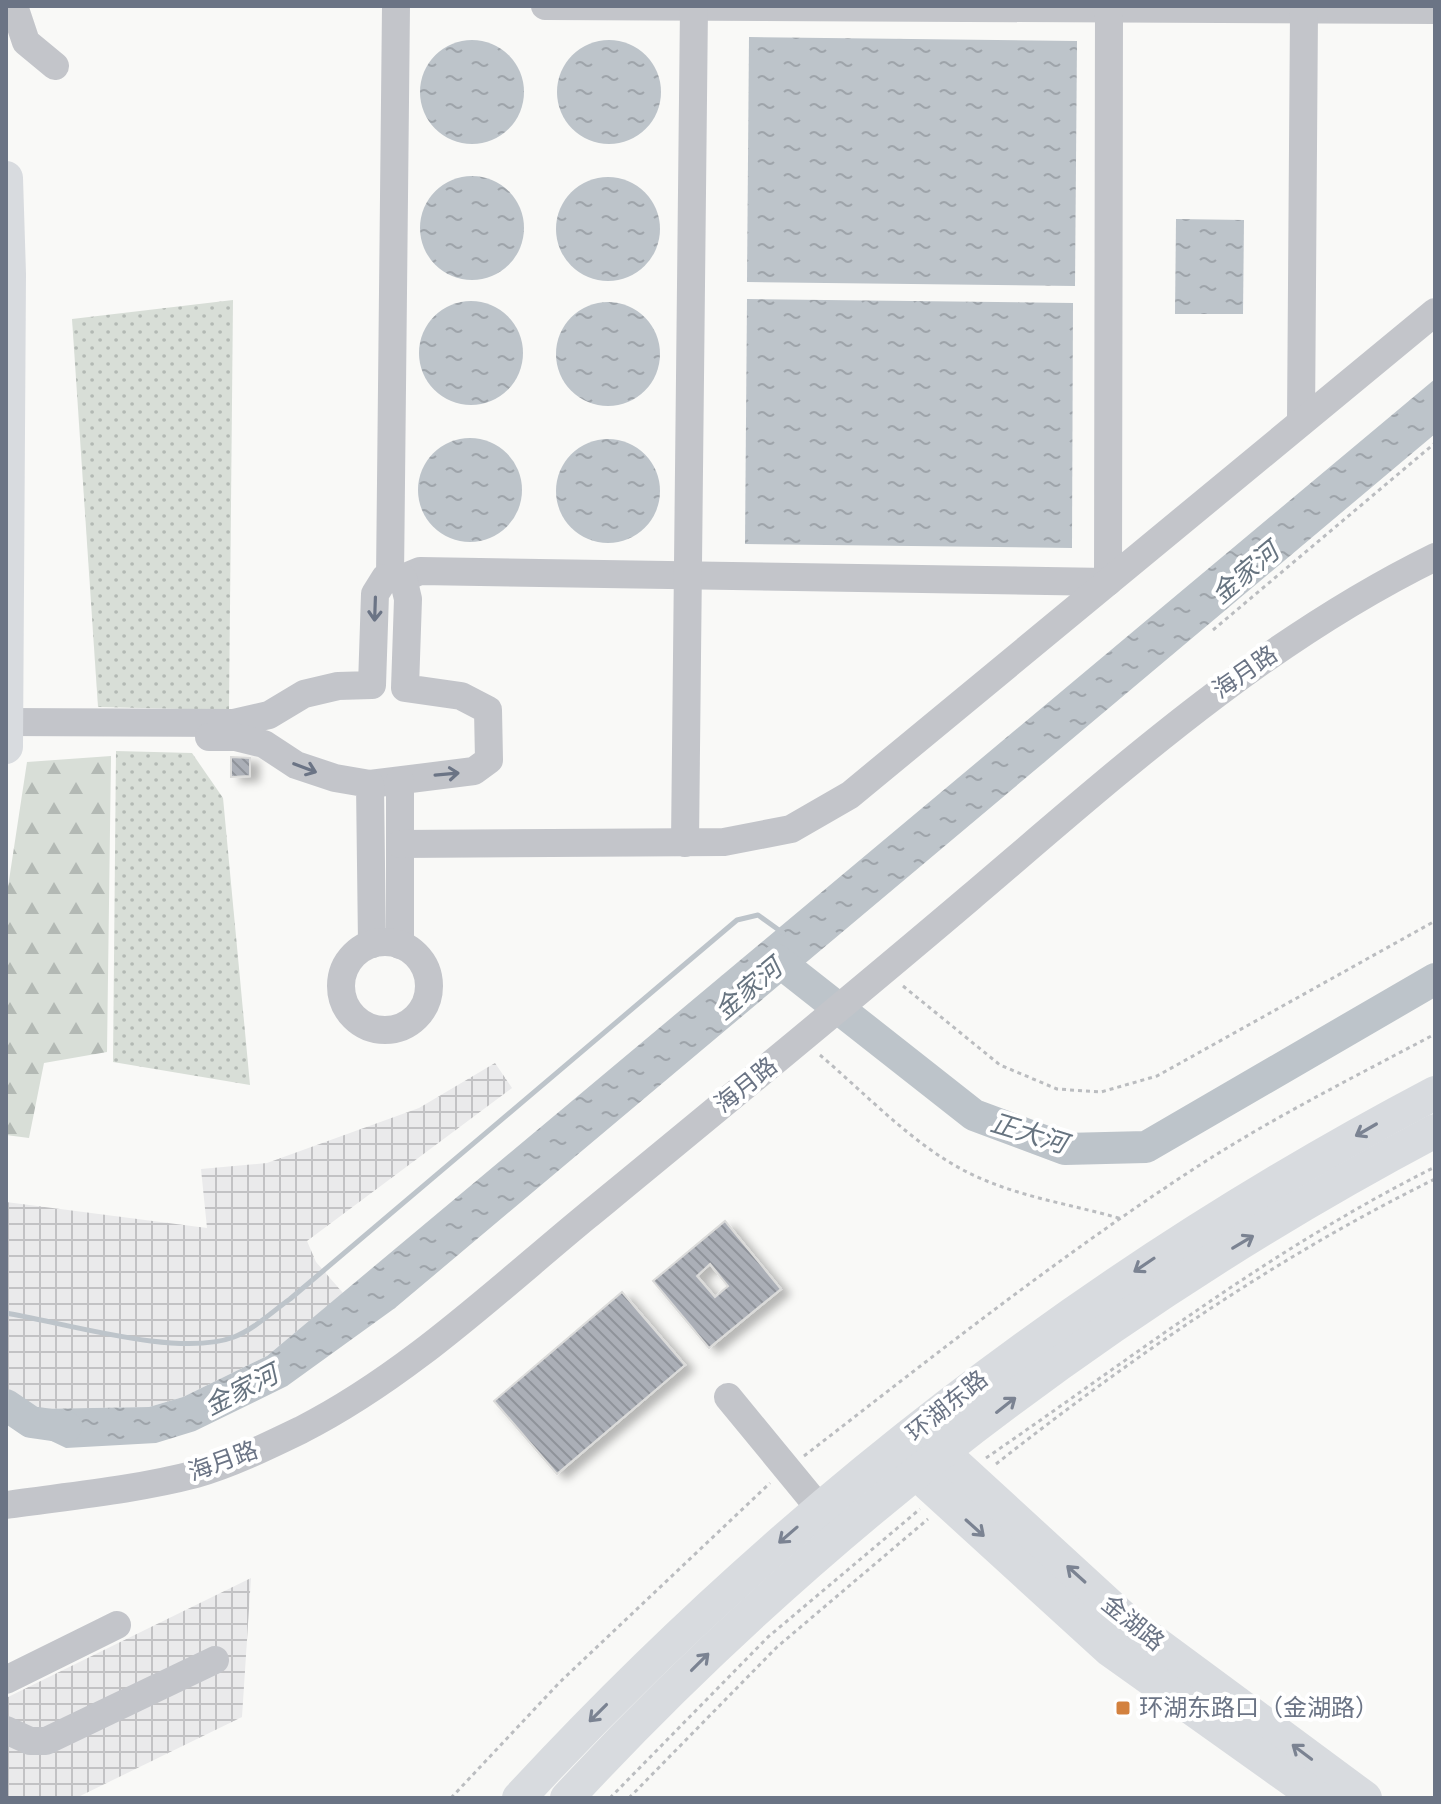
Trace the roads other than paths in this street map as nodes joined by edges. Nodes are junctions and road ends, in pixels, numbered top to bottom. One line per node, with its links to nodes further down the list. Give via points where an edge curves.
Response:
1 (14, 6): 8 (street, via 26,42)
2 (396, 6): 14 (street)
3 (545, 6): 4 (street)
4 (694, 7): 5 (street); 13 (street)
5 (1109, 9): 7 (street); 15 (street)
6 (1435, 10): 7 (street)
7 (1304, 11): 11 (street)
8 (55, 66)
9 (6, 178): 18 (main road)
10 (1435, 312): 11 (street)
11 (1301, 422): 15 (street)
12 (1435, 557): 29 (street, 海月路, via 1315,623 1186,714 507,1296 351,1402 300,1431 197,1473)
13 (688, 576): 14 (street, via 420,571); 15 (street); 21 (street)
14 (396, 578): 16 (street, one-way to 16, via 385,578 375,594); 17 (street, via 408,599)
15 (1108, 582): 21 (street, via 819,815 758,837)
16 (372, 685): 17 (street); 18 (street, via 304,694 269,715 234,723)
17 (405, 688): 19 (street, one-way to 17, via 474,771 489,760 488,710 461,696)
18 (7, 736): 20 (street, one-way to 20, via 235,737 264,744 296,765)
19 (400, 781): 20 (street); 22 (street)
20 (370, 784): 22 (street, via 386,944)
21 (685, 843): 22 (street)
22 (400, 844)
23 (1435, 1093): 26 (main road, 环湖东路, one-way to 26, via 1183,1239 1000,1364)
24 (1435, 1131): 27 (main road, 环湖东路, one-way to 24, via 1028,1388 1205,1265)
25 (728, 1397): 30 (street)
26 (905, 1440): 27 (main road, 金湖路); 28 (main road, 金湖路); 30 (main road, 环湖东路)
27 (962, 1469): 28 (main road, 环湖东路); 39 (main road, 金湖路, one-way to 27, via 1131,1625)
28 (934, 1491): 31 (main road, 环湖东路); 38 (main road, 金湖路, one-way to 38, via 1110,1650)
29 (6, 1505)
30 (819, 1508): 31 (street); 36 (main road, 环湖东路, one-way to 36, via 591,1719)
31 (842, 1534): 37 (main road, 环湖东路, one-way to 31, via 736,1627)
32 (117, 1625): 34 (street)
33 (215, 1660): 35 (street, via 46,1741 30,1741)
34 (6, 1680)
35 (6, 1730)
36 (519, 1798)
37 (567, 1798)
38 (1318, 1798)
39 (1365, 1798)

